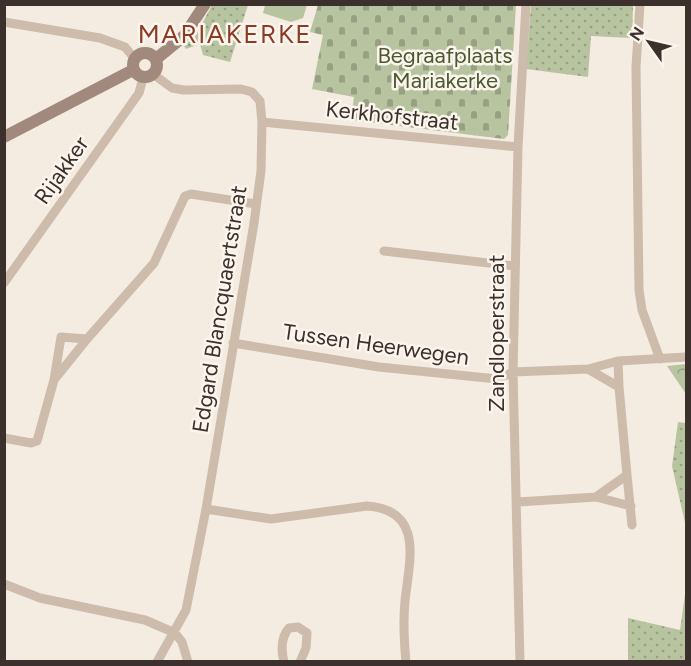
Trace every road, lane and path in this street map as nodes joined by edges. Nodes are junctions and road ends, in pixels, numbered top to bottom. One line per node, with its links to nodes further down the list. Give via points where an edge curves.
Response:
1 (205, 4): 5 (street, via 184,36)
2 (526, 4): 9 (street, Zandloperstraat)
3 (640, 4): 17 (street, via 636,67 639,290)
4 (4, 22): 6 (street, Edgard Blancquaertstraat, via 125,47)
5 (156, 59): 6 (street, via 157,67); 6 (street, via 145,53)
6 (141, 70): 7 (street, Edgard Blancquaertstraat, via 184,90 239,86 260,101); 8 (street); 13 (street, Rijakker, via 140,93)
7 (262, 122): 9 (street, Kerkhofstraat); 10 (street, Edgard Blancquaertstraat)
8 (4, 137)
9 (518, 147): 12 (street, Zandloperstraat)
10 (256, 204): 14 (street, via 185,196 154,263); 15 (street, Edgard Blancquaertstraat)
11 (384, 251): 12 (street)
12 (515, 266): 20 (street, Zandloperstraat)
13 (4, 283)
14 (87, 339): 21 (street); 21 (street, via 61,337)
15 (233, 343): 20 (street, Tussen Heerwegen, via 379,367 497,379); 28 (street, Edgard Blancquaertstraat)
16 (687, 357): 17 (street, Tussen Heerwegen)
17 (660, 359): 18 (street, Tussen Heerwegen)
18 (618, 361): 19 (street, Tussen Heerwegen); 22 (street)
19 (588, 369): 20 (street, Tussen Heerwegen); 22 (street)
20 (513, 372): 26 (street, Zandloperstraat)
21 (54, 380): 23 (street, via 37,441)
22 (619, 387): 24 (street)
23 (4, 438)
24 (627, 475): 25 (street); 27 (street)
25 (596, 497): 26 (street); 27 (street)
26 (518, 502): 37 (street, Zandloperstraat)
27 (632, 506): 29 (street)
28 (206, 509): 31 (street, Edgard Blancquaertstraat, via 186,610); 36 (street, via 271,519 367,506 380,507 395,515 404,524 412,544 405,602)
29 (632, 525)
30 (4, 584): 31 (street, via 40,598 145,620)
31 (175, 633): 32 (street, Edgard Blancquaertstraat); 33 (street)
32 (157, 662)
33 (188, 662)
34 (284, 662): 35 (street, via 282,640 289,628 298,627 307,633 308,640)
35 (300, 662)
36 (406, 662)
37 (520, 662)

